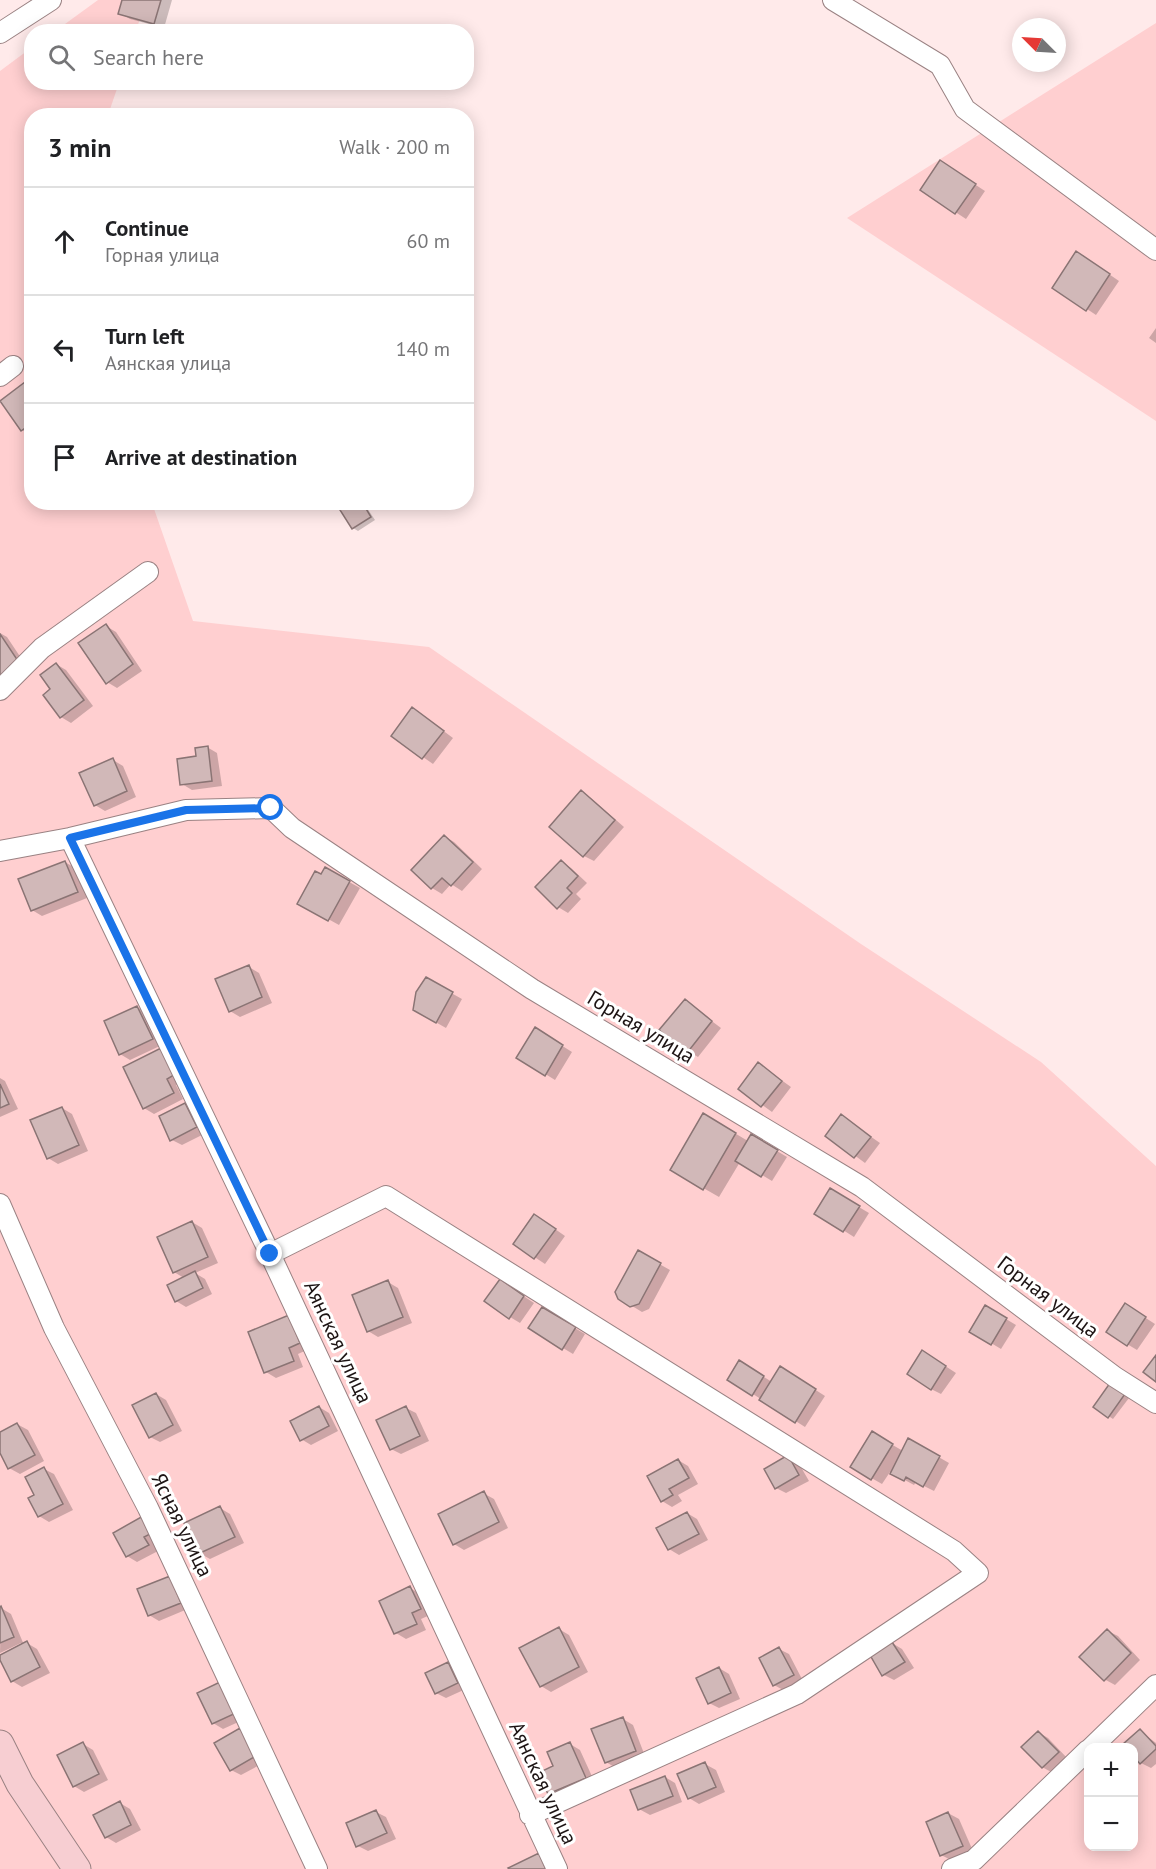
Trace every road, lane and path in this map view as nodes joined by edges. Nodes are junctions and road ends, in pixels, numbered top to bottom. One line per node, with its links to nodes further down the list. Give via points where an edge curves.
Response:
1 (51, 0): 3 (street)
2 (833, 0): 4 (street, via 940,65 965,109)
3 (0, 33)
4 (1156, 250)
5 (148, 572): 6 (street, via 42,648)
6 (0, 690)
7 (70, 838): 8 (street, Горная улица); 10 (street, Аянская улица); 11 (street, Горная улица, via 186,810 271,808 292,828 532,989 862,1187 1115,1377)
8 (0, 852)
9 (0, 1204): 18 (street, Ясная улица, via 54,1328 148,1508)
10 (270, 1254): 16 (street, Аянская улица); 16 (street, via 386,1196 954,1551 978,1573 797,1694)
11 (1156, 1403)
12 (1156, 1685): 13 (street)
13 (1096, 1743)
14 (0, 1744): 17 (main road, via 20,1784)
15 (1084, 1755): 20 (street, via 974,1860)
16 (530, 1815): 19 (street, Аянская улица)
17 (77, 1869)
18 (317, 1869)
19 (557, 1869)
20 (952, 1869)

